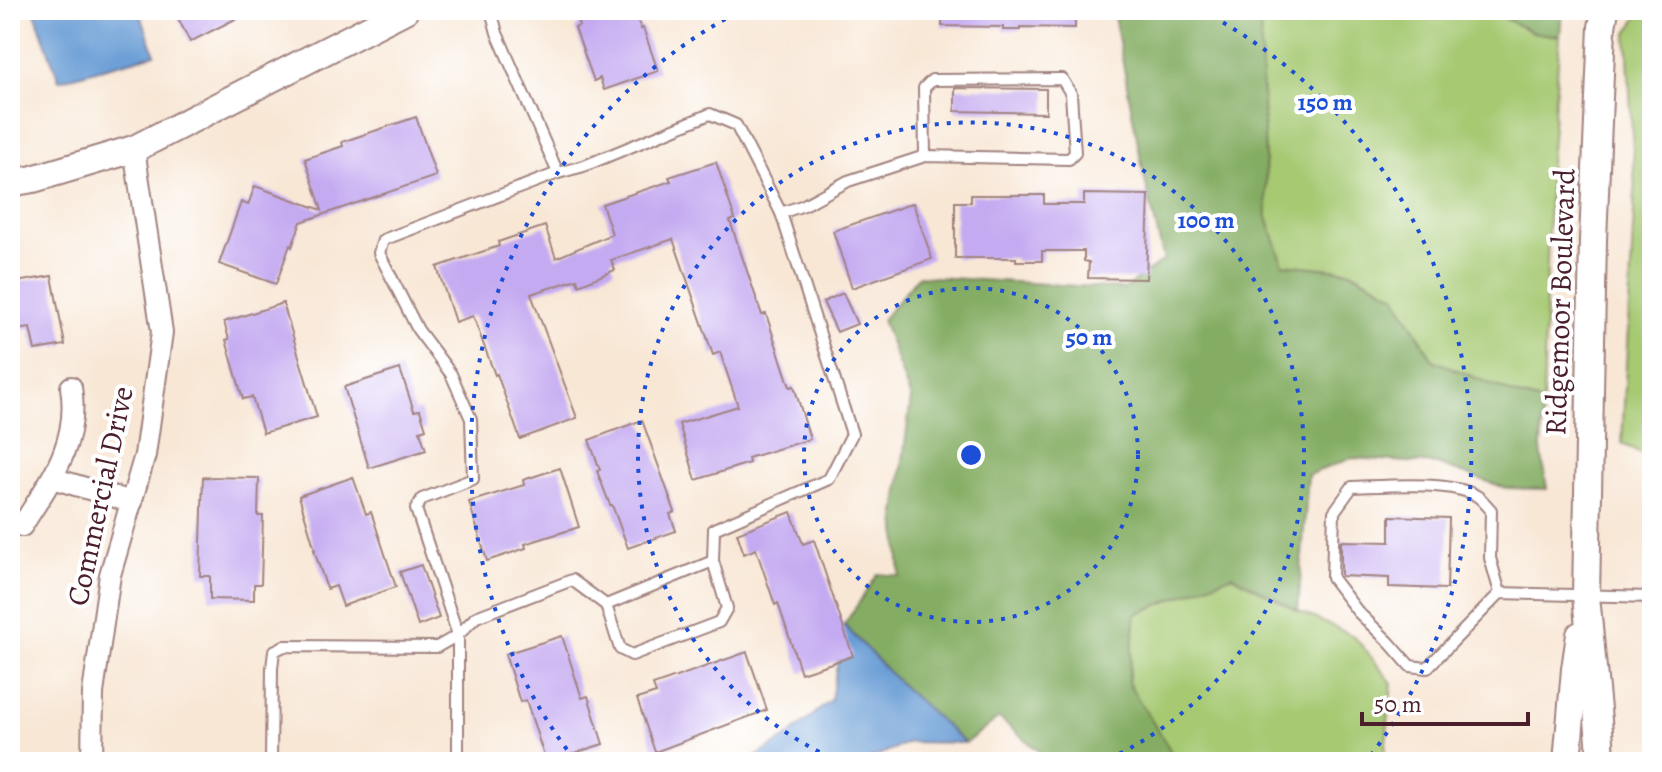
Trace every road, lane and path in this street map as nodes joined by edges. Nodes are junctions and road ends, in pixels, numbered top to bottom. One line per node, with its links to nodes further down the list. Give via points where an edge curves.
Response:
1 (405, 10): 4 (street)
2 (491, 10): 6 (lane)
3 (1605, 10): 15 (street, Ridgemoor Boulevard, via 1593,240)
4 (134, 149): 7 (street); 11 (street, Commercial Drive, via 162,332 145,455)
5 (925, 156): 5 (lane, via 1069,159 1075,153 1071,94 1062,79 932,80 924,88); 8 (lane, via 848,181)
6 (558, 173): 8 (lane, via 710,114 736,125); 18 (lane, via 383,240 379,253 418,330 451,374 471,419 473,479 422,499 416,509)
7 (10, 183)
8 (781, 213): 13 (lane, via 852,434 829,479 714,529)
9 (71, 387): 10 (street, via 73,423)
10 (52, 478): 11 (street); 12 (street)
11 (132, 502): 19 (street, Commercial Drive, via 110,575 93,693)
12 (22, 526)
13 (713, 561): 17 (lane); 17 (lane, via 727,608 719,622 632,655 620,649)
14 (1500, 593): 14 (lane, via 1490,558 1491,510 1478,497 1423,485 1352,487 1334,512 1332,578 1410,666 1427,668); 15 (lane)
15 (1586, 596): 16 (lane); 22 (street, Ridgemoor Boulevard); 23 (street, Ridgemoor Boulevard)
16 (1652, 597)
17 (606, 605): 18 (lane, via 572,580 476,617)
18 (458, 635): 20 (lane, via 437,647 284,646 274,651); 21 (lane)
19 (92, 762)
20 (271, 762)
21 (458, 762)
22 (1567, 762)
23 (1601, 762)

